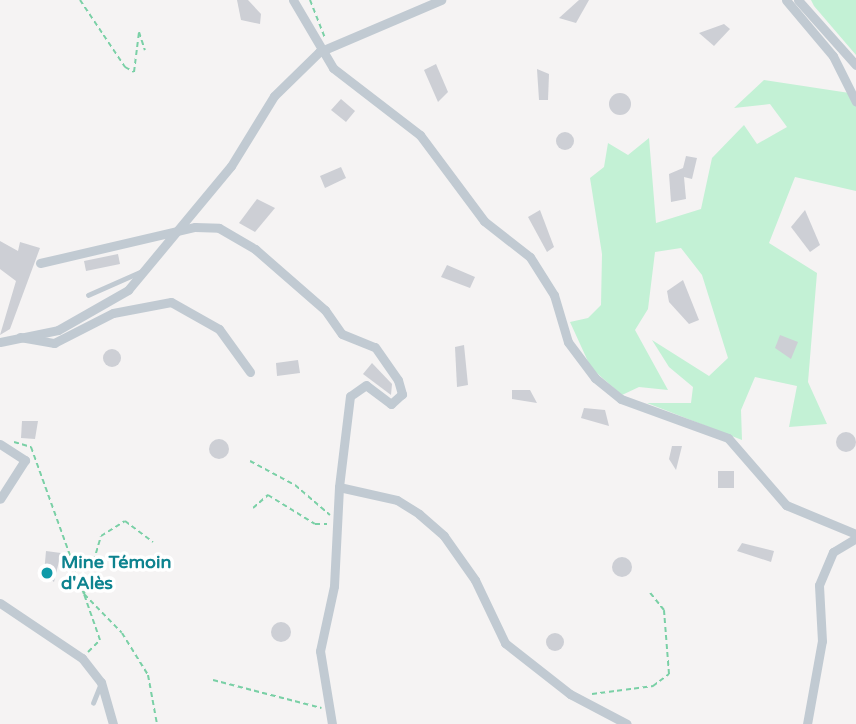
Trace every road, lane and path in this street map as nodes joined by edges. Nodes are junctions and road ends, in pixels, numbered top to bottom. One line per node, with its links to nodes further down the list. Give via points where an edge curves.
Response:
1 (80, 0): 8 (path, via 125,67 134,72 139,32)
2 (293, 0): 7 (street)
3 (310, 0): 7 (path)
4 (441, 0): 7 (street)
5 (786, 0): 10 (street, via 833,56)
6 (798, 0): 9 (street)
7 (323, 49): 11 (street, via 274,96); 24 (street, via 354,89 419,135 484,221 530,257 554,295 568,342 594,378 621,399 728,438 786,505)
8 (145, 50)
9 (856, 65)
10 (856, 102)
11 (178, 234): 12 (street); 13 (street); 20 (street, via 195,227 237,235 325,310 342,334 375,347 389,363 402,394 398,401 383,403 360,386 343,411)
12 (40, 263)
13 (153, 265): 14 (lane); 15 (street, via 128,290 58,330)
14 (88, 295)
15 (15, 335): 16 (street); 17 (street, via 54,343 113,313 171,302 219,329)
16 (0, 342)
17 (250, 372)
18 (3, 444): 21 (street, via 22,452 25,466); 27 (path, via 31,447)
19 (250, 461): 23 (path, via 295,485)
20 (339, 487): 23 (street); 32 (street, via 397,500 444,536 505,643)
21 (0, 499)
22 (253, 508): 23 (path, via 268,495 315,524)
23 (335, 519): 34 (street, via 334,586 320,651)
24 (856, 536): 39 (street, via 833,552 822,574 822,641)
25 (153, 541): 27 (path, via 125,521 108,526)
26 (650, 593): 32 (path, via 664,610 669,674 653,686)
27 (84, 594): 29 (path, via 100,640); 36 (path, via 122,633 148,675)
28 (0, 603): 29 (street)
29 (81, 657): 31 (street)
30 (213, 680): 34 (path)
31 (101, 682): 33 (lane); 35 (street)
32 (578, 698): 38 (street)
33 (93, 703)
34 (328, 711): 37 (street)
35 (113, 724)
36 (157, 724)
37 (332, 724)
38 (627, 724)
39 (807, 724)

